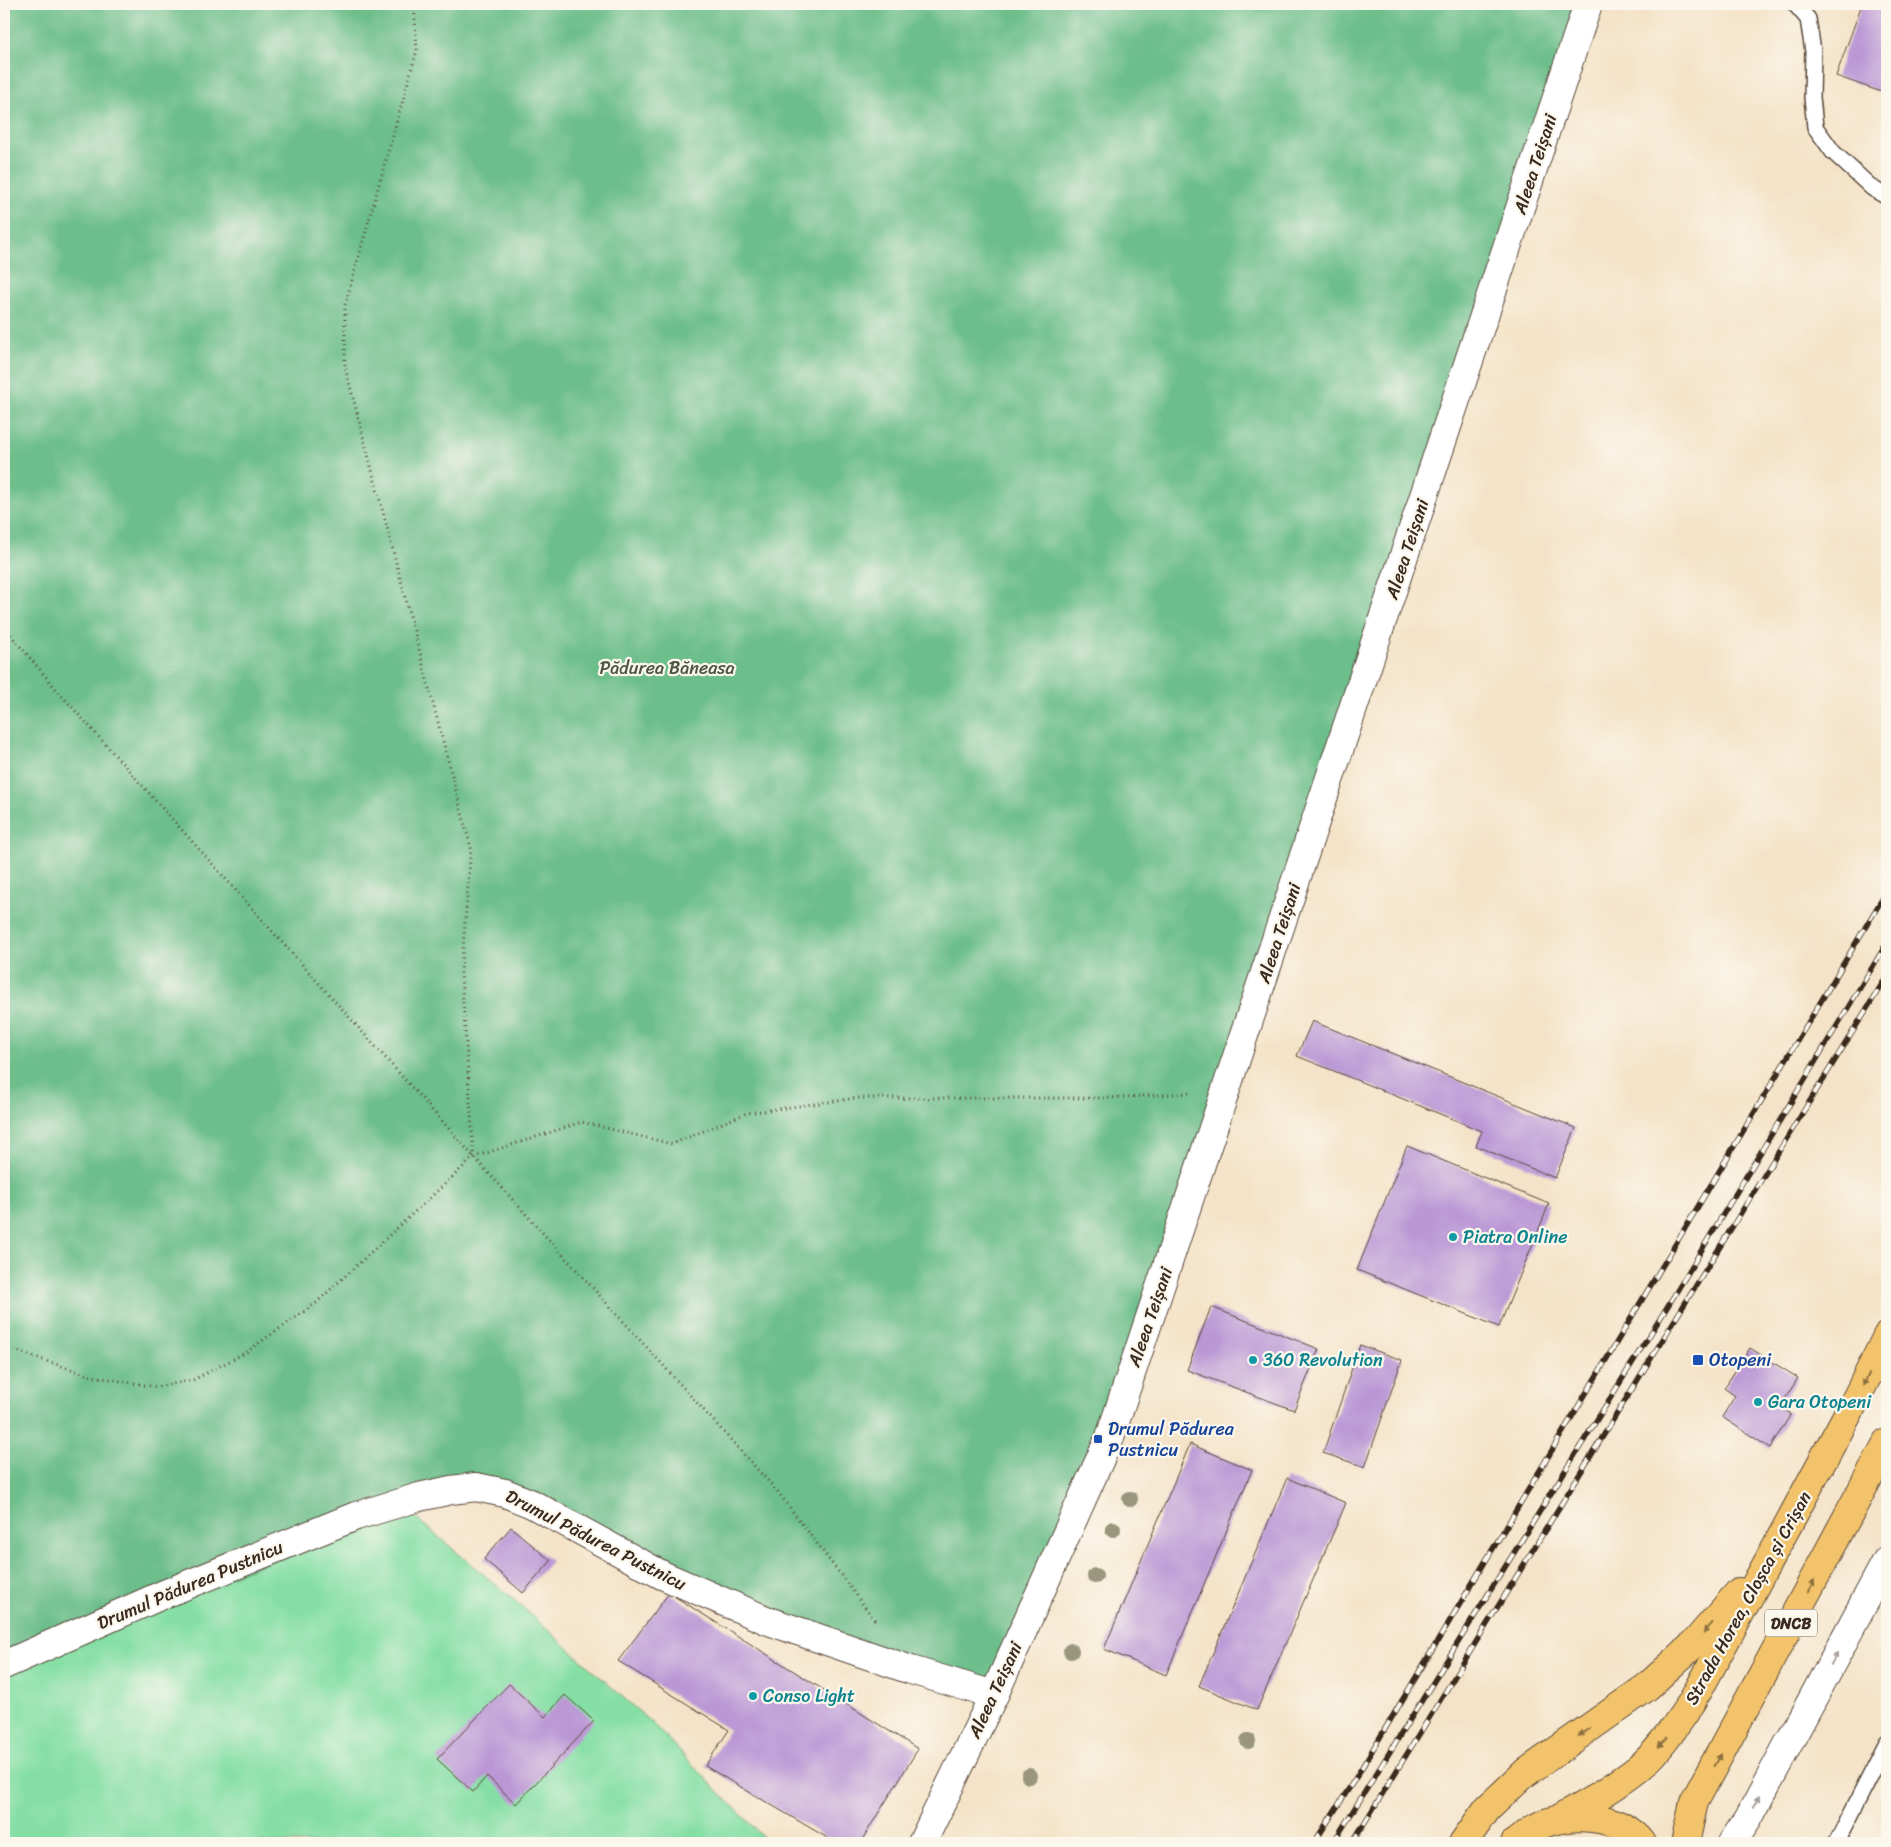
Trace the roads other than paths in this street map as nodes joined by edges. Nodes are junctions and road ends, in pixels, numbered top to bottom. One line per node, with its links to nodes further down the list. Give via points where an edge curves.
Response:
1 (1588, 4): 9 (street, Aleea Teișani, via 1110,1437)
2 (1795, 4): 3 (lane, via 1808,19 1813,51 1815,127 1832,152 1872,188)
3 (1887, 197)
4 (1887, 1336): 6 (main road, Strada Horea, Cloșca și Crișan / DNCB, one-way to 6)
5 (1887, 1443): 16 (main road, DNCB, one-way to 5, via 1694,1802)
6 (1782, 1536): 11 (main road, Strada Horea, Cloșca și Crișan / DNCB, one-way to 11, via 1692,1702 1669,1735 1633,1772 1605,1794); 13 (main road, one-way to 13, via 1693,1645 1647,1687 1524,1774 1487,1809)
7 (1887, 1560): 17 (street, one-way to 7, via 1748,1819)
8 (4, 1665): 9 (street, Drumul Pădurea Pustnicu, via 162,1595 356,1516 419,1497 476,1487 505,1493 532,1504 662,1576 766,1620)
9 (994, 1695): 12 (street, Aleea Teișani)
10 (1887, 1743): 18 (lane)
11 (1561, 1818): 14 (main road, DNCB, via 1537,1827); 15 (main road, DNCB, via 1588,1817 1615,1823)
12 (922, 1843)
13 (1463, 1843)
14 (1515, 1843)
15 (1642, 1843)
16 (1685, 1843)
17 (1732, 1843)
18 (1836, 1843)

